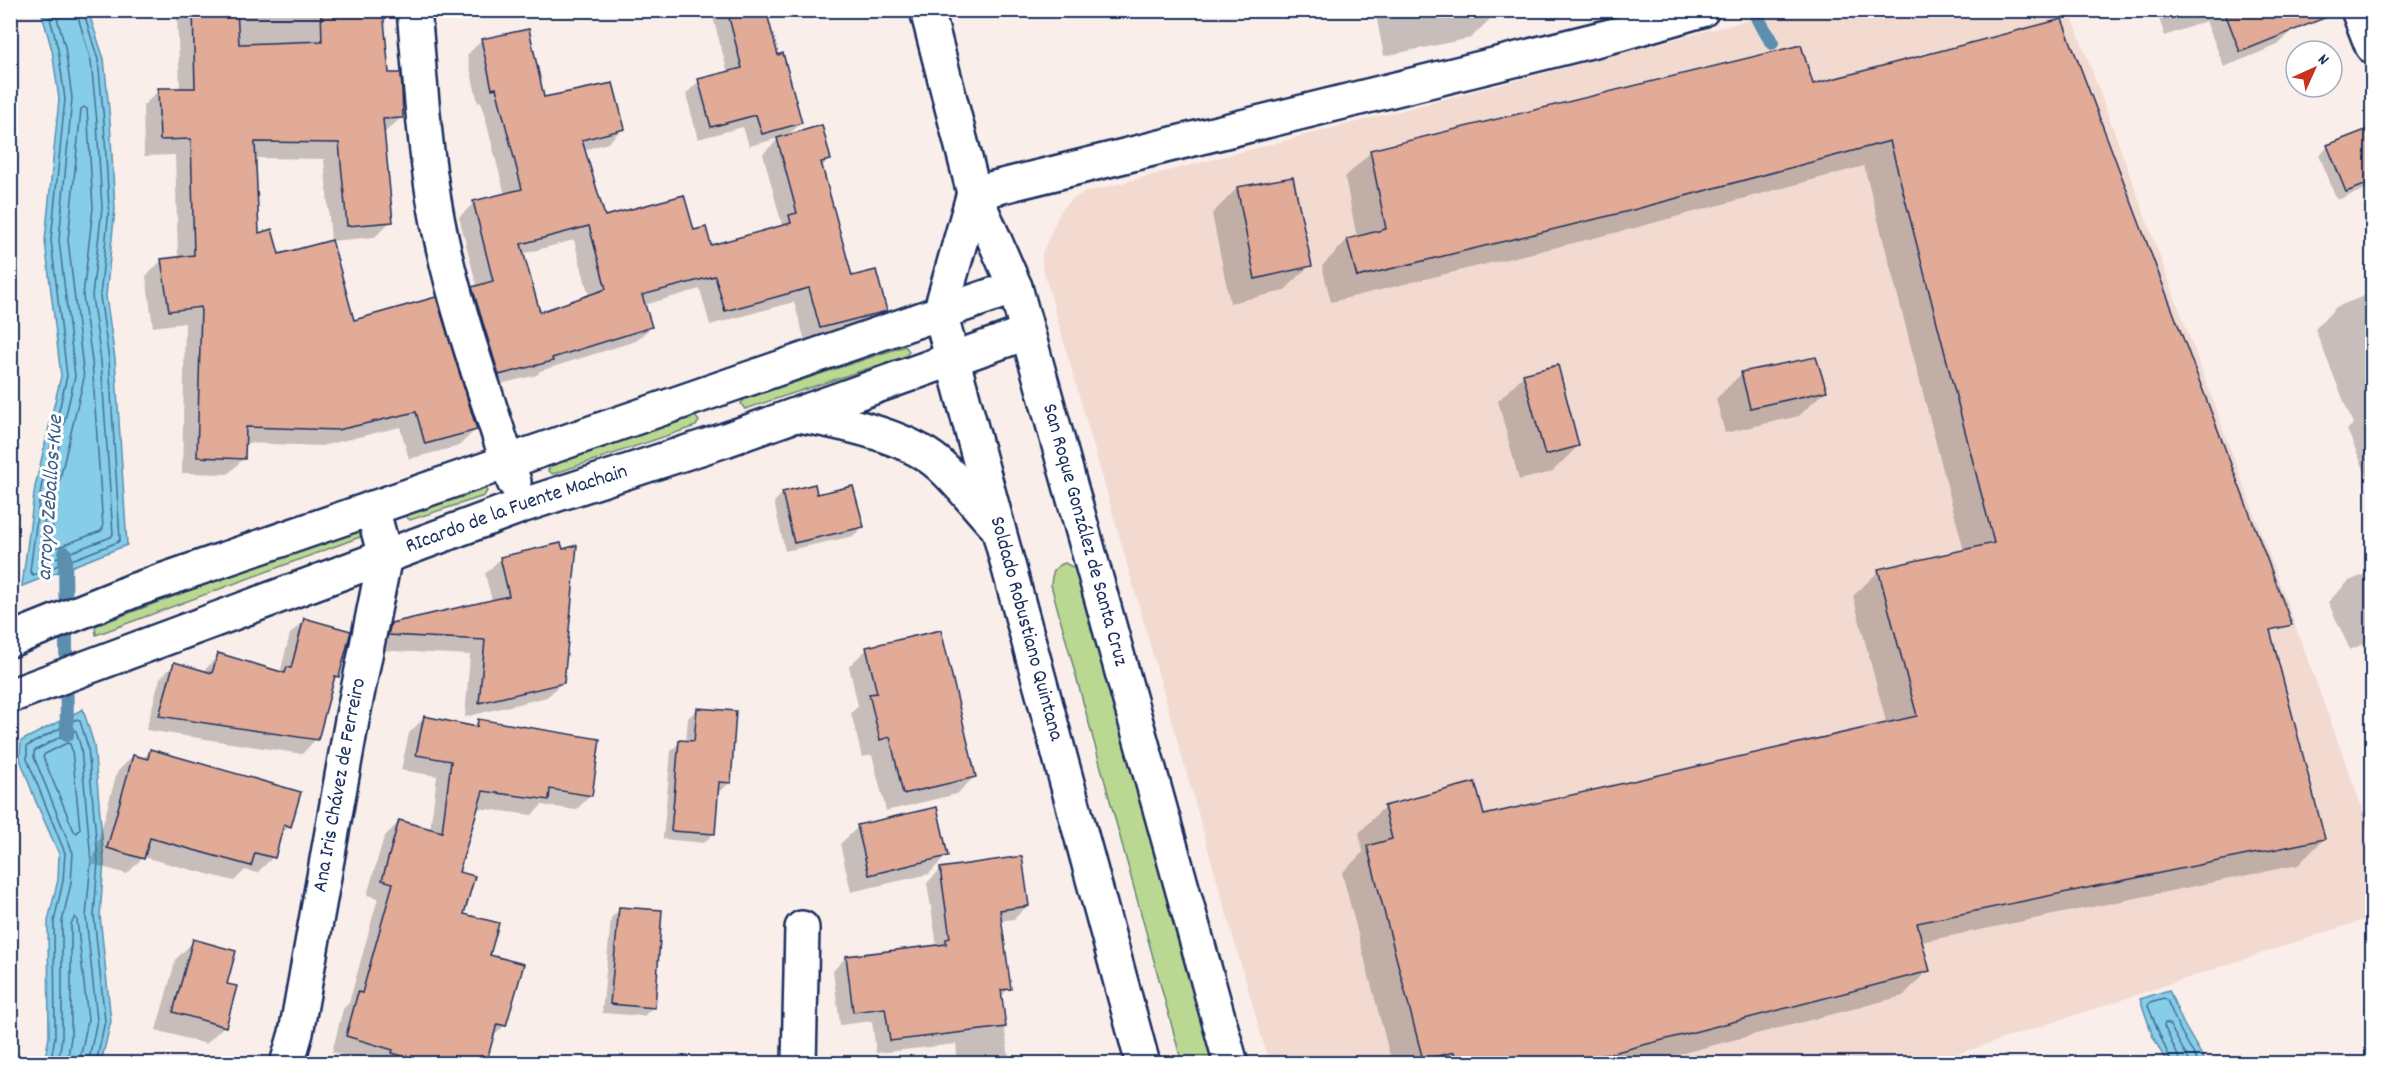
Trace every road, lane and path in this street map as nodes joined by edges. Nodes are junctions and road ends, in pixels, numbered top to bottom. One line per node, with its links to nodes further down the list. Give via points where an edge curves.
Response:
1 (414, 10): 12 (street, via 428,160 442,240 459,313)
2 (927, 10): 6 (street, San Roque González de Santa Cruz)
3 (1702, 10): 6 (street, via 1619,34)
4 (2358, 10): 5 (street)
5 (2373, 46)
6 (974, 193): 7 (street, San Roque González de Santa Cruz); 8 (street)
7 (1014, 287): 8 (street); 9 (street, San Roque González de Santa Cruz)
8 (940, 313): 10 (street, Soldado Robustiano Quintana); 12 (street)
9 (1026, 333): 10 (street, RIcardo de la Fuente Machain); 23 (street, San Roque González de Santa Cruz)
10 (952, 360): 11 (street, RIcardo de la Fuente Machain); 15 (street, Soldado Robustiano Quintana)
11 (796, 414): 13 (street, RIcardo de la Fuente Machain); 15 (street, via 840,422 905,444 940,465)
12 (508, 462): 13 (street); 14 (street)
13 (521, 506): 16 (street, RIcardo de la Fuente Machain)
14 (372, 508): 16 (street, Ana Iris Chávez de Ferreiro); 17 (street, via 135,591)
15 (999, 530): 22 (street, Soldado Robustiano Quintana)
16 (385, 556): 18 (street, RIcardo de la Fuente Machain); 20 (street, Ana Iris Chávez de Ferreiro)
17 (10, 640)
18 (10, 696)
19 (802, 928): 21 (street)
20 (287, 1064)
21 (799, 1064)
22 (1143, 1064)
23 (1231, 1064)

